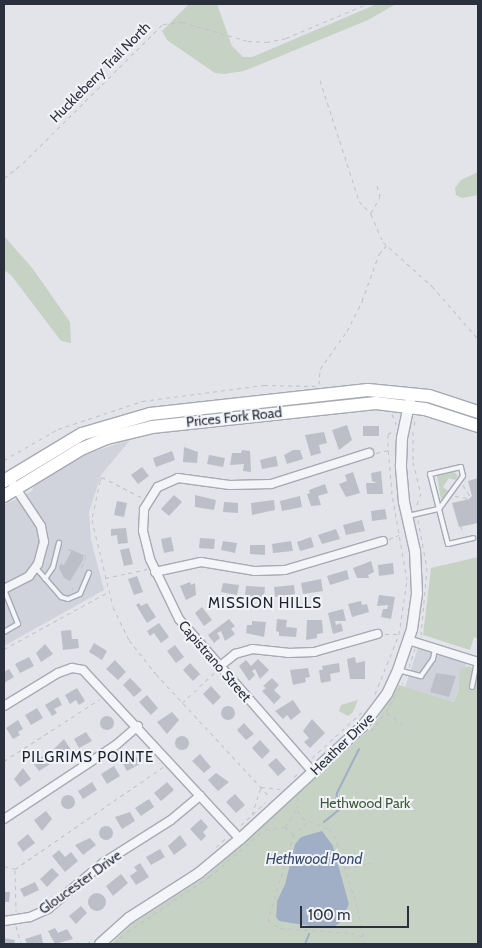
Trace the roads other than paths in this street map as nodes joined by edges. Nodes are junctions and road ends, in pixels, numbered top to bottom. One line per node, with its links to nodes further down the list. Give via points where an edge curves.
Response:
1 (410, 400): 2 (main road, Prices Fork Road); 3 (main road, Prices Fork Road); 5 (main road, Prices Fork Road, via 145,428 87,446); 5 (main road, Prices Fork Road, via 368,390 178,410 121,420 69,440); 8 (street, Heather Drive, via 401,457)
2 (478, 412)
3 (478, 426)
4 (369, 453): 13 (street, Capistrano Street, via 270,484 230,485 178,478 163,483 146,501 143,531)
5 (9, 483): 6 (main road, Prices Fork Road); 12 (street, via 43,535 42,554)
6 (4, 496)
7 (439, 509): 7 (lane, via 463,476 461,467 430,474); 8 (lane); 9 (lane, via 448,544)
8 (406, 516): 19 (street, Heather Drive, via 417,581)
9 (473, 538)
10 (383, 541): 13 (street, via 285,570 255,571 201,562)
11 (59, 543): 15 (lane, via 53,567)
12 (36, 568): 15 (lane); 16 (street, via 24,581)
13 (155, 572): 22 (street, Capistrano Street, via 185,630)
14 (90, 573): 15 (lane, via 80,594 68,599 60,597)
15 (45, 579)
16 (4, 589): 17 (lane, via 18,624)
17 (4, 632)
18 (377, 634): 22 (street, via 314,652 288,654 252,649 235,654)
19 (404, 637): 20 (street); 23 (street, Heather Drive)
20 (435, 649): 21 (street); 23 (lane, via 433,659 421,676)
21 (478, 661): 24 (lane)
22 (219, 667): 27 (street, Capistrano Street)
23 (404, 669): 27 (street, Heather Drive, via 371,717)
24 (472, 687)
25 (4, 706): 26 (street, via 58,673 77,668 92,677)
26 (138, 726): 28 (street); 29 (street, via 116,745)
27 (313, 772): 30 (street, Heather Drive)
28 (200, 796): 30 (street); 31 (street, Gloucester Drive, via 171,820 103,863 48,909 30,917)
29 (4, 819)
30 (240, 839): 32 (street, Heather Drive, via 199,873 129,918)
31 (4, 921)
32 (100, 944)

